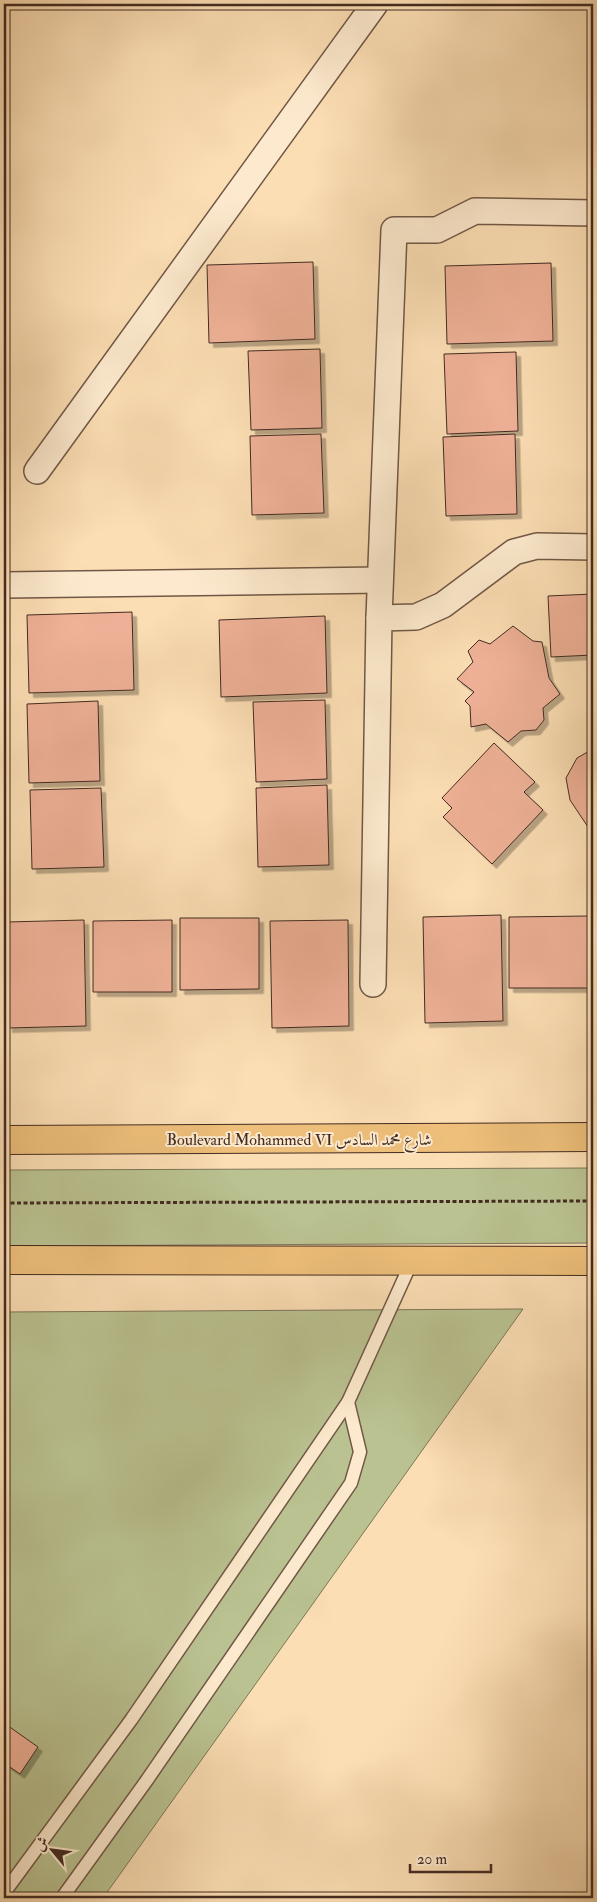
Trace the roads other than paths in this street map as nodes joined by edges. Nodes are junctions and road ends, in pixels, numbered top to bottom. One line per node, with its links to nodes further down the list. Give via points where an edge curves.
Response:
1 (375, 4): 3 (street)
2 (593, 213): 5 (street, via 476,211 437,230 394,230)
3 (37, 471)
4 (593, 547): 7 (street, via 537,546 514,552 443,605 416,617)
5 (380, 580): 6 (street); 7 (street)
6 (4, 584)
7 (379, 618): 8 (street)
8 (373, 984)
9 (593, 1137): 10 (main road, Boulevard Mohammed VI شارع محمد السادس)
10 (4, 1140)
11 (4, 1260): 12 (main road)
12 (412, 1261): 13 (main road); 14 (lane)
13 (593, 1261)
14 (348, 1402): 15 (lane, via 131,1720); 16 (lane, via 360,1452 351,1483 153,1772)
15 (4, 1893)
16 (62, 1898)

